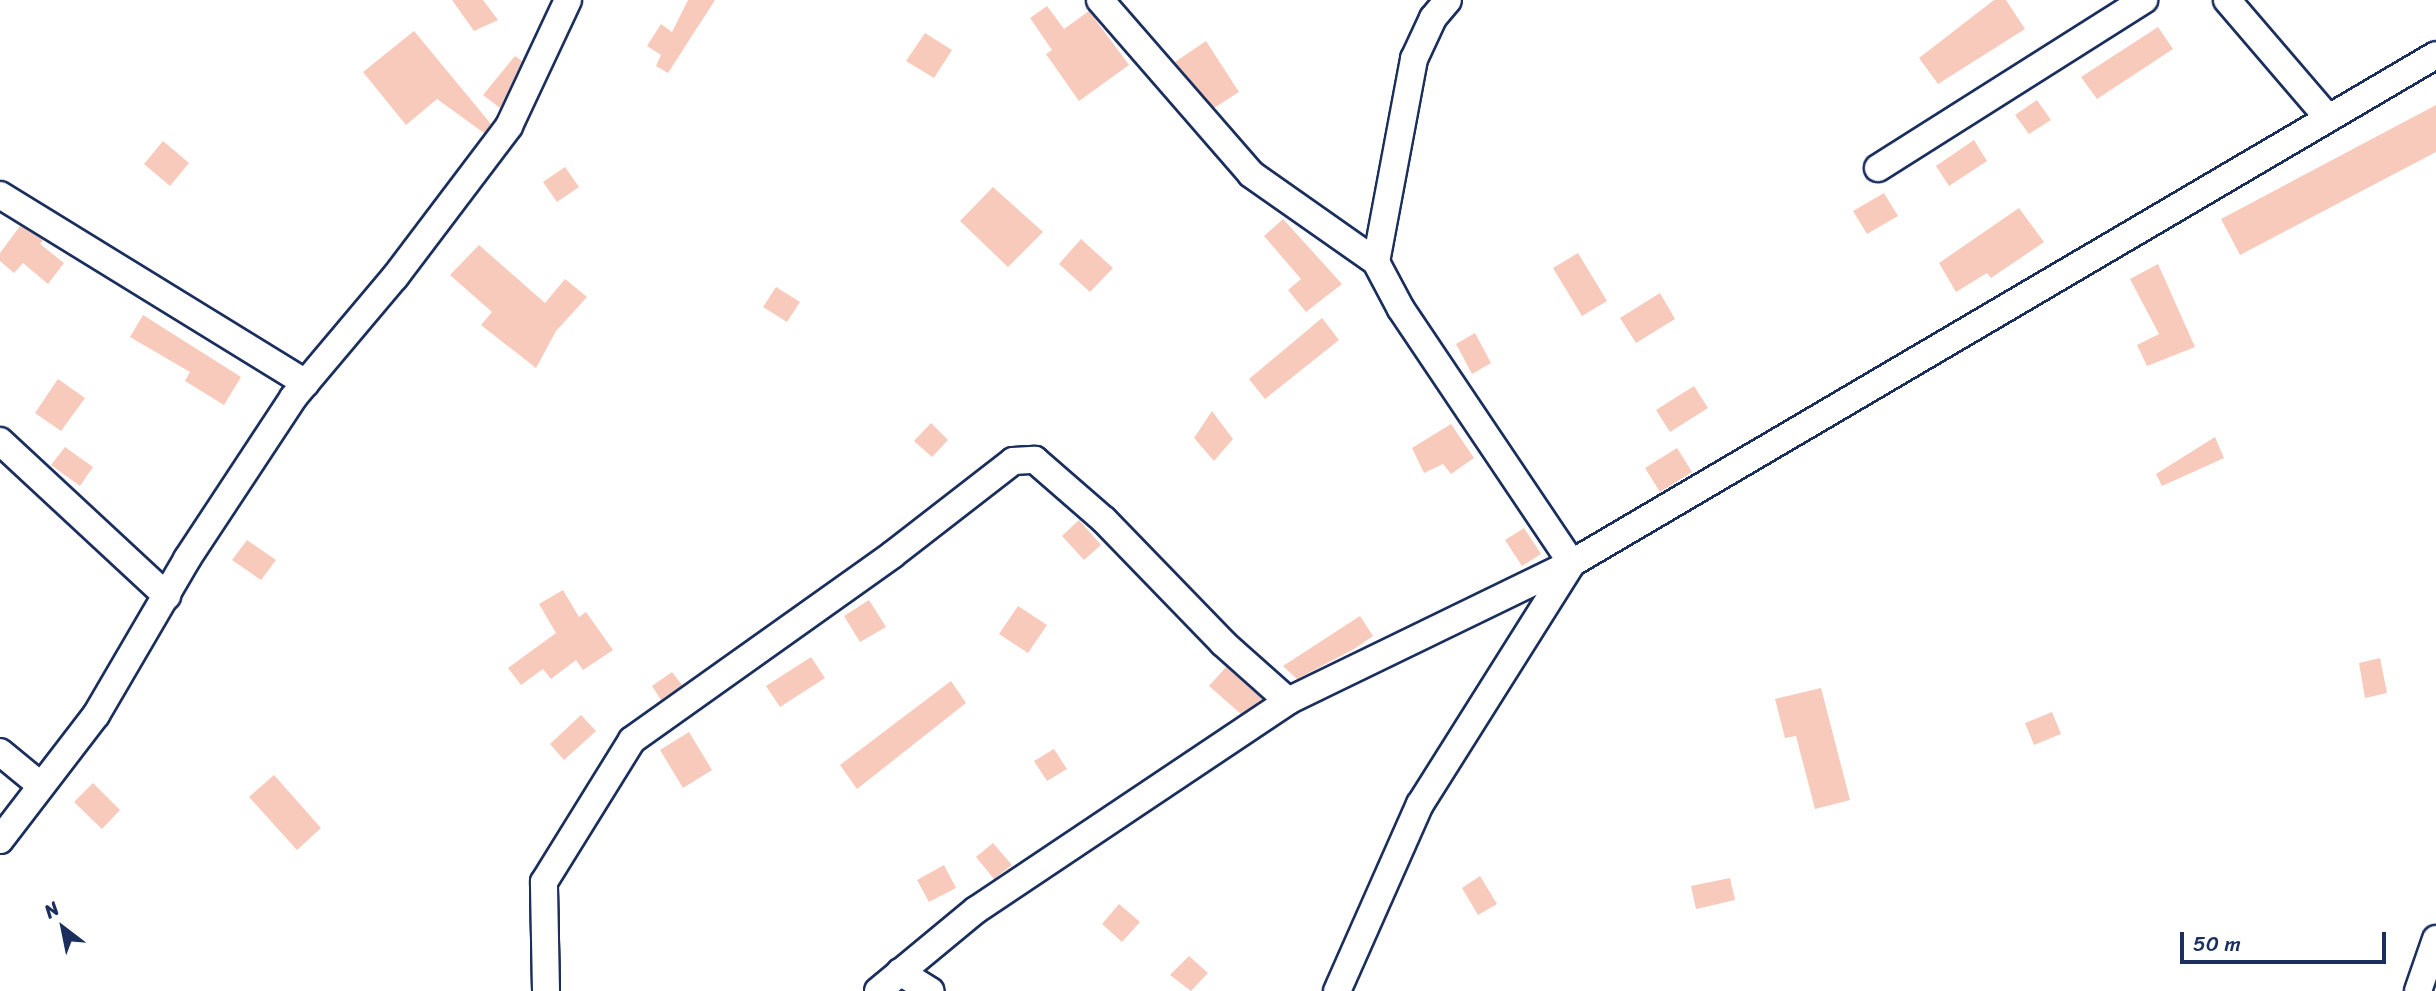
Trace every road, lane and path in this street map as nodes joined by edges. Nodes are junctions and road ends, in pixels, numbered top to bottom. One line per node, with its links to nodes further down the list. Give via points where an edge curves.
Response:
1 (568, 0): 11 (street, via 509,126 396,277)
2 (1100, 0): 10 (street, via 1251,174)
3 (1448, 0): 10 (street, via 1433,18 1414,59)
4 (2144, 0): 8 (street)
5 (2227, 0): 7 (street)
6 (2436, 55): 7 (street)
7 (2328, 118): 13 (street)
8 (1878, 168)
9 (0, 195): 11 (street)
10 (1376, 262): 13 (street, via 1401,309)
11 (306, 383): 14 (street)
12 (0, 441): 14 (street, via 41,474)
13 (1572, 563): 15 (street); 24 (street, via 1420,804)
14 (167, 596): 17 (street, via 96,715)
15 (1288, 701): 20 (street, via 976,910); 21 (street, via 1223,643 1094,511 1035,460 1013,461 892,555 632,740 544,882)
16 (0, 752): 17 (street)
17 (39, 784): 18 (street)
18 (0, 840)
19 (2436, 939): 25 (street)
20 (900, 972): 22 (street); 23 (street)
21 (546, 991)
22 (877, 991)
23 (930, 991)
24 (1336, 991)
25 (2418, 991)

